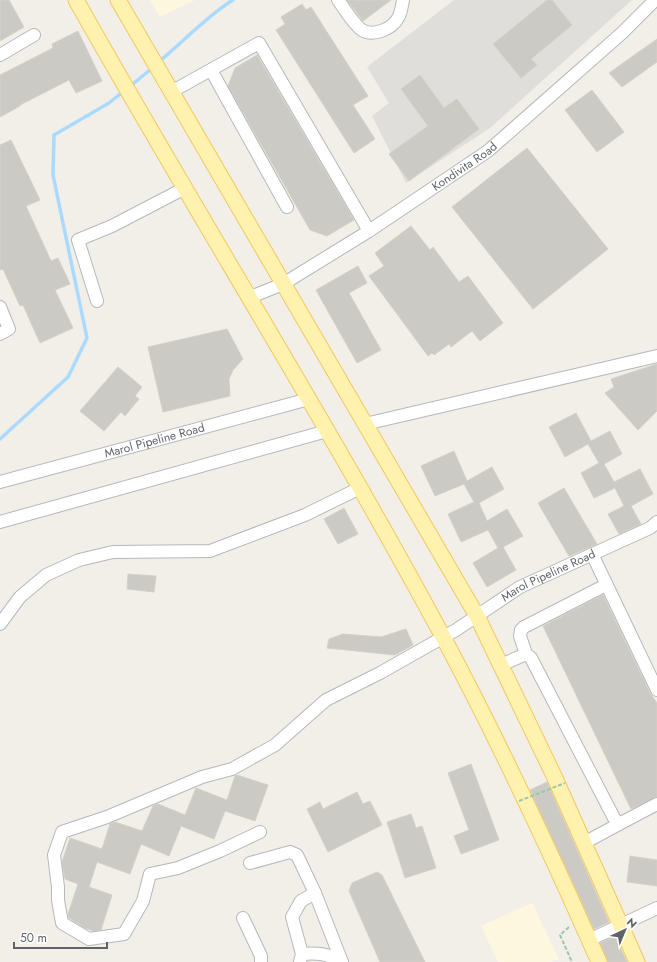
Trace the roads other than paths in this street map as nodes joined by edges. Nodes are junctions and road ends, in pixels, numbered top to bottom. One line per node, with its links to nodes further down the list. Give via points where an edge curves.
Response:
1 (76, 0): 10 (main road)
2 (118, 0): 9 (main road)
3 (338, 0): 4 (street, via 361,29 370,32 381,31 394,24 399,17)
4 (403, 0)
5 (655, 0): 12 (street, Kondivita Road, via 622,33 488,151)
6 (34, 35): 7 (street)
7 (0, 55)
8 (210, 70): 9 (street); 11 (street); 12 (street, via 259,43)
9 (171, 92): 13 (main road)
10 (185, 188): 14 (main road); 15 (street, via 112,226 78,240)
11 (286, 207)
12 (369, 232): 13 (street, Kondivita Road)
13 (284, 284): 14 (street, Kondivita Road); 20 (main road)
14 (248, 298): 19 (main road)
15 (97, 301)
16 (0, 307): 17 (street, via 9,329)
17 (0, 334)
18 (657, 356): 20 (street)
19 (309, 399): 21 (main road); 22 (street, Marol Pipeline Road)
20 (365, 424): 28 (main road)
21 (327, 431): 23 (main road); 24 (street)
22 (0, 482)
23 (360, 488): 29 (street, via 305,515 210,551 113,552 79,560 46,575 20,597); 30 (main road)
24 (0, 522)
25 (657, 522): 26 (street, Marol Pipeline Road, via 650,528)
26 (592, 554): 27 (street); 28 (street, Marol Pipeline Road, via 520,587)
27 (605, 584): 31 (street, via 520,630); 33 (street)
28 (478, 616): 30 (street, Marol Pipeline Road); 32 (main road)
29 (0, 624)
30 (442, 636): 36 (street, Marol Pipeline Road, via 380,673 326,700 276,745 232,769 202,776 107,817 62,832 54,855 62,923 89,939 124,934 143,901 150,874 178,868); 43 (main road, via 522,793)
31 (526, 654): 32 (street); 35 (street, via 535,664)
32 (501, 665): 37 (main road)
33 (657, 690)
34 (657, 804): 35 (street)
35 (619, 824): 37 (street)
36 (260, 832)
37 (584, 843): 42 (main road)
38 (250, 863): 39 (street, via 290,852 297,855)
39 (315, 893): 44 (street, via 301,901 292,917); 46 (street)
40 (657, 908): 42 (street)
41 (243, 918): 45 (street, via 261,956)
42 (621, 925): 43 (street); 48 (main road)
43 (589, 940): 47 (main road)
44 (301, 958): 46 (street, via 316,953)
45 (261, 962)
46 (341, 962)
47 (599, 962)
48 (637, 962)

